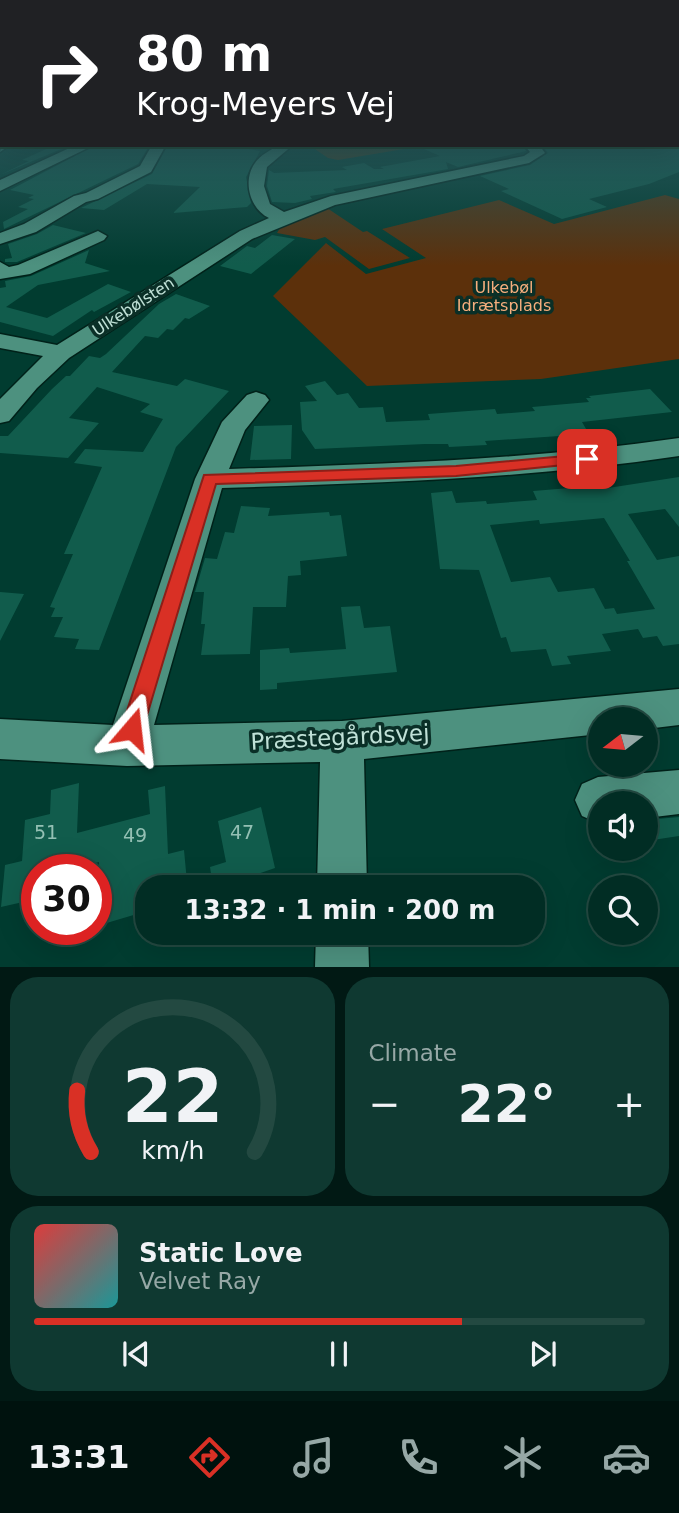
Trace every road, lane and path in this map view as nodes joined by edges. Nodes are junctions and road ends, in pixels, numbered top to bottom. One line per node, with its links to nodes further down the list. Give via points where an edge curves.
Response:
1 (133, 176): 8 (street)
2 (257, 176): 6 (street, via 262,202)
3 (445, 176): 6 (street, Ulkebølsten, via 354,195)
4 (5, 183): 5 (street)
5 (40, 187)
6 (283, 218): 11 (street, Ulkebølsten, via 246,235)
7 (98, 236): 9 (street, via 23,270 2,274)
8 (0, 239)
9 (0, 268)
10 (0, 341): 11 (street)
11 (61, 353): 13 (street, Ulkebølsten)
12 (256, 400): 15 (street, via 232,428)
13 (0, 415)
14 (679, 447): 15 (street, via 456,471)
15 (209, 479): 19 (street)
16 (676, 714): 18 (street, Præstegårdsvej)
17 (0, 739): 19 (street, Præstegårdsvej)
18 (342, 741): 19 (street, Præstegårdsvej); 22 (street)
19 (127, 746)
20 (679, 792): 21 (street)
21 (658, 794)
22 (342, 875)
23 (342, 945): 24 (street)
24 (342, 967)

